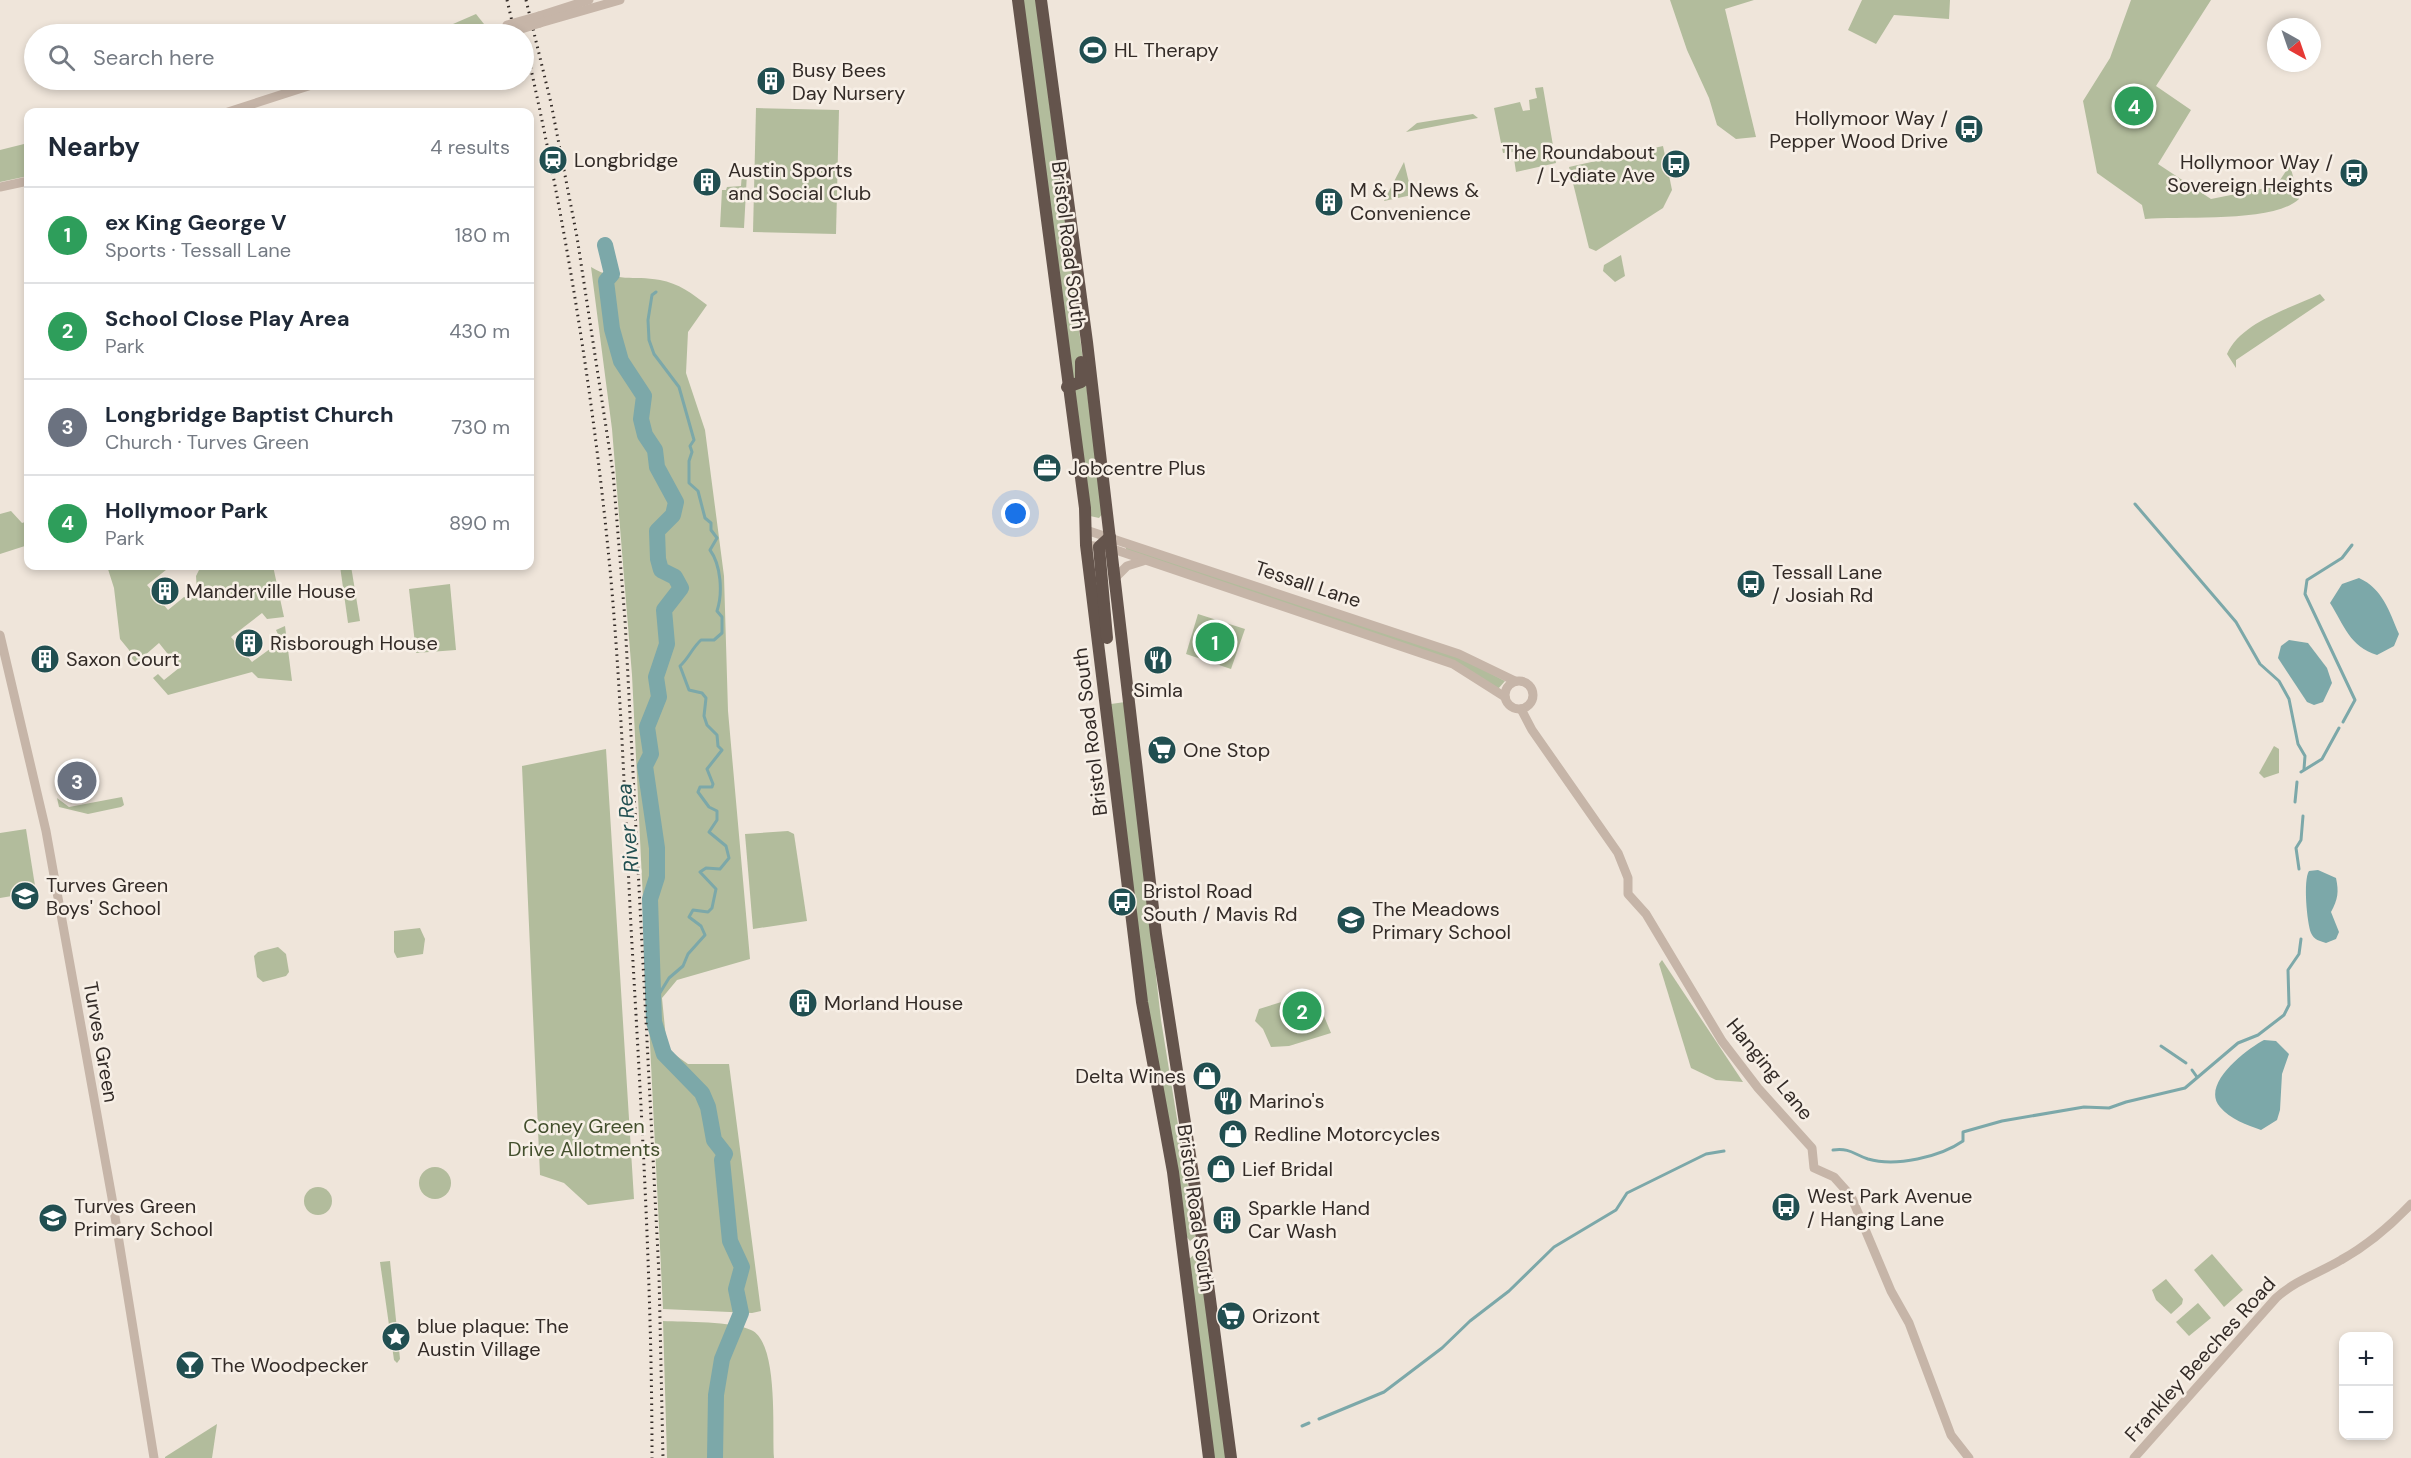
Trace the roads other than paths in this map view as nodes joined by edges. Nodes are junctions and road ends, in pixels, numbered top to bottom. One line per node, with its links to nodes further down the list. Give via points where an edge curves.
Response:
1 (589, 0): 5 (street)
2 (621, 0): 5 (street)
3 (1018, 0): 12 (highway, Bristol Road South)
4 (1041, 0): 11 (highway, Bristol Road South)
5 (540, 20): 6 (street, bridge)
6 (526, 24)
7 (296, 90): 8 (street)
8 (240, 108)
9 (24, 182): 10 (street)
10 (0, 188)
11 (1087, 342): 12 (highway, via 1080,351 1081,382); 14 (highway, Bristol Road South)
12 (1068, 387): 13 (highway, Bristol Road South)
13 (1086, 530): 14 (highway, Bristol Road South); 14 (street, Tessall Lane)
14 (1101, 544): 15 (street, Tessall Lane); 16 (highway, Bristol Road South); 19 (street, Tessall Lane, via 1459,654); 20 (highway, Bristol Road South, via 1108,656 1103,675)
15 (1143, 561): 16 (street, via 1127,566); 21 (street, Tessall Lane, via 1454,664)
16 (1114, 579): 18 (highway, Bristol Road South)
17 (0, 635): 26 (street, Turves Green, via 46,831)
18 (1123, 654): 20 (highway, via 1120,689); 24 (highway, Bristol Road South, via 1164,992)
19 (1515, 681): 21 (street, via 1508,685); 22 (street, via 1525,682 1533,693 1532,701)
20 (1106, 697): 25 (highway, Bristol Road South, via 1142,1002 1172,1164)
21 (1505, 697): 22 (street, via 1509,705)
22 (1521, 709): 29 (street, Hanging Lane, via 1618,853 1629,878 1628,894 1646,914 1722,1041 1812,1148 1814,1168 1834,1177 1851,1196 1891,1291 1909,1323 1951,1435)
23 (2411, 1204): 30 (street, Frankley Beeches Road, via 2369,1242 2290,1286 2276,1298)
24 (1203, 1244): 25 (highway); 28 (highway, Bristol Road South)
25 (1183, 1249): 27 (highway, Bristol Road South)
26 (154, 1458)
27 (1209, 1458)
28 (1231, 1458)
29 (1969, 1458)
30 (2134, 1458)

